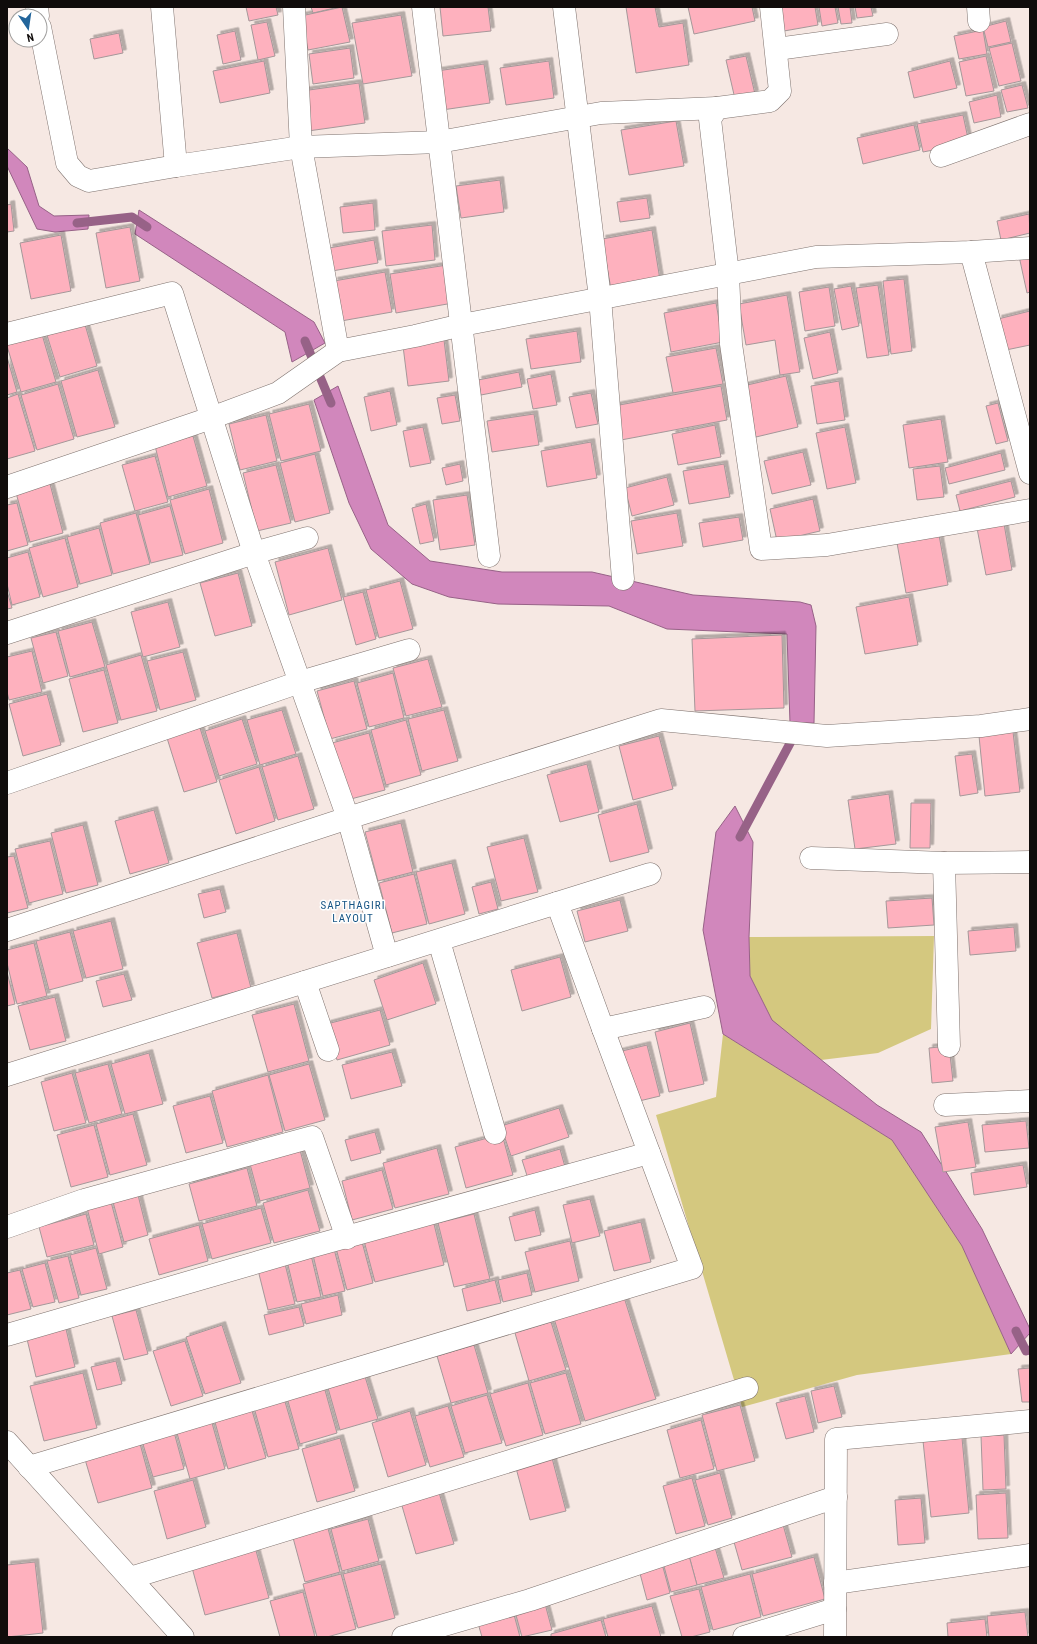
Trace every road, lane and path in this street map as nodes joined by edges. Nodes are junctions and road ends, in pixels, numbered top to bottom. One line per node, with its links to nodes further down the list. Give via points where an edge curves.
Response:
1 (162, 7): 15 (street)
2 (294, 7): 13 (street)
3 (423, 7): 12 (street)
4 (564, 7): 10 (street)
5 (771, 7): 8 (street)
6 (887, 34): 8 (street)
7 (44, 48): 15 (street, via 67,163 78,176 89,181)
8 (777, 49): 9 (street, via 780,91 770,101)
9 (717, 108): 10 (street, via 601,113); 18 (street, via 710,119)
10 (578, 118): 12 (street); 19 (street)
11 (1030, 124): 14 (street)
12 (439, 142): 13 (street); 20 (street)
13 (301, 147): 15 (street); 22 (street)
14 (941, 156)
15 (176, 166)
16 (1030, 248): 17 (street)
17 (971, 252): 18 (street, via 816,257); 24 (street)
18 (728, 274): 19 (street); 26 (street, via 731,344 761,549 827,545)
19 (600, 298): 20 (street); 30 (street)
20 (462, 325): 22 (street); 29 (street)
21 (7, 334): 23 (street, via 172,293)
22 (338, 351): 23 (street, via 278,393)
23 (211, 418): 25 (street); 28 (street)
24 (1030, 473)
25 (7, 487)
26 (1030, 510)
27 (307, 538): 28 (street)
28 (254, 553): 31 (street); 33 (street)
29 (489, 556)
30 (623, 579)
31 (7, 633)
32 (409, 650): 33 (street)
33 (300, 682): 35 (street); 36 (street)
34 (1030, 720): 36 (street, via 981,726 827,736 661,720)
35 (7, 783)
36 (348, 818): 42 (street); 44 (street)
37 (812, 858): 39 (street)
38 (1030, 862): 39 (street)
39 (944, 863): 48 (street)
40 (650, 874): 41 (street)
41 (557, 903): 43 (street); 47 (street)
42 (7, 930)
43 (439, 941): 44 (street); 53 (street)
44 (387, 956): 45 (street)
45 (305, 982): 49 (street); 50 (street)
46 (704, 1007): 47 (street)
47 (603, 1029): 54 (street)
48 (950, 1046)
49 (328, 1050)
50 (7, 1075)
51 (1030, 1101): 52 (street)
52 (945, 1105)
53 (495, 1133)
54 (649, 1153): 56 (street); 61 (street, via 692,1268)
55 (7, 1227): 56 (street, via 84,1200 312,1137)
56 (347, 1238): 57 (street)
57 (7, 1335)
58 (747, 1388): 64 (street)
59 (1030, 1421): 62 (street, via 836,1439)
60 (7, 1442): 61 (street)
61 (29, 1467): 64 (street)
62 (836, 1497): 65 (street); 68 (street, via 530,1600)
63 (1030, 1555): 65 (street)
64 (130, 1578): 67 (street)
65 (835, 1583): 66 (street)
66 (835, 1609): 69 (street); 70 (street)
67 (183, 1637)
68 (403, 1637)
69 (744, 1637)
70 (835, 1637)

